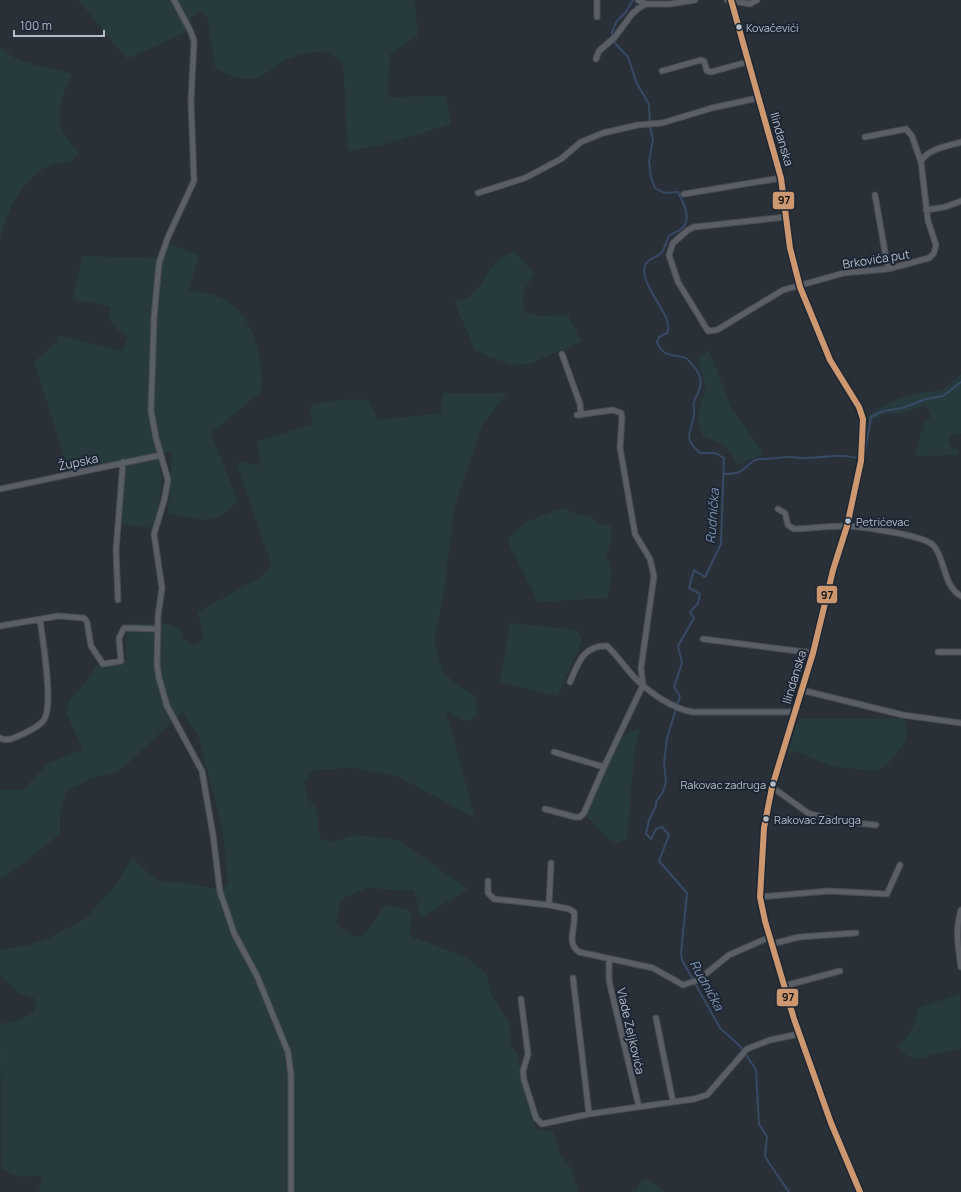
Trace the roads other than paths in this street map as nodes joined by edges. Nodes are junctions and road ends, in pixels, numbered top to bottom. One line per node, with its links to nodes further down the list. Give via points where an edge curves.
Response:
1 (174, 0): 26 (street, via 194,41 191,101 194,181 168,237 160,263 151,386 152,412)
2 (597, 0): 8 (street)
3 (638, 0): 7 (street)
4 (694, 0): 7 (street)
5 (729, 0): 6 (street, via 750,4); 10 (street, Ilindanska)
6 (757, 0)
7 (646, 4): 9 (street, via 632,14 615,38 599,52)
8 (597, 17)
9 (596, 59)
10 (747, 62): 11 (street, via 711,72 707,71 704,61 701,60); 12 (street, Ilindanska)
11 (662, 71)
12 (758, 98): 16 (street, Ilindanska); 17 (street, via 717,106 662,123 630,126 589,138 561,159 525,178)
13 (865, 137): 15 (street, Brkovića put, via 906,130 912,136)
14 (961, 142): 15 (street, via 924,156)
15 (921, 162): 21 (street, Brkovića put)
16 (781, 178): 18 (street); 22 (street, Ilindanska)
17 (478, 194)
18 (684, 194)
19 (875, 196): 23 (street)
20 (961, 201): 21 (street)
21 (926, 210): 23 (street, Brkovića put, via 936,245 934,253 926,260)
22 (786, 217): 24 (street, Ilindanska, via 790,248); 24 (street, Brkovića put, via 694,227 673,244 669,255 683,291 705,329 711,332 779,292)
23 (888, 269): 24 (street, Brkovića put, via 844,273)
24 (800, 287): 30 (street, Ilindanska, via 830,360 862,413 862,454)
25 (562, 354): 41 (street, via 580,404 579,415 618,410 622,417 620,448 635,534 650,559 654,576 642,668)
26 (161, 455): 27 (street, Župska); 35 (street, via 168,480 154,534 162,588)
27 (123, 462): 28 (street, Župska); 32 (street, via 116,550)
28 (0, 489)
29 (778, 509): 30 (street, via 786,515 788,525 794,528)
30 (847, 526): 31 (street, via 904,534 929,542 937,550 953,590); 39 (street, Ilindanska, via 833,570)
31 (961, 596)
32 (118, 600)
33 (40, 620): 34 (street); 35 (street, via 58,616 84,618 91,646 103,664 121,661 119,638 124,628); 45 (street, via 47,683 45,717 38,726 17,736 8,740)
34 (0, 626)
35 (158, 629): 72 (street, via 159,678 168,706 202,771 220,892 234,933 257,976 288,1052 291,1075)
36 (703, 639): 39 (street)
37 (938, 652): 38 (street)
38 (961, 652)
39 (813, 653): 42 (street, Ilindanska)
40 (570, 682): 41 (street, via 580,661 589,650 597,646 607,646)
41 (643, 685): 43 (street, via 681,710); 47 (street)
42 (801, 690): 43 (street, Ilindanska); 44 (street, via 903,715)
43 (794, 712): 48 (street, Ilindanska)
44 (961, 723)
45 (0, 738)
46 (554, 752): 47 (street)
47 (604, 767): 49 (street, via 580,817)
48 (772, 787): 50 (street, via 808,813 836,821); 54 (street, Ilindanska, via 764,828)
49 (545, 808)
50 (876, 825)
51 (551, 863): 55 (street)
52 (900, 865): 54 (street, via 887,894 829,890)
53 (488, 881): 55 (street, via 488,893 494,899)
54 (760, 898): 58 (street, Ilindanska)
55 (549, 905): 61 (street, via 569,908 574,912 571,943 573,948)
56 (961, 910): 60 (street, via 957,922)
57 (856, 933): 59 (street, via 806,936)
58 (770, 937): 59 (street, Ilindanska); 61 (street, via 729,954 698,980 682,986 653,968)
59 (772, 944): 65 (street, Ilindanska)
60 (959, 946): 62 (street)
61 (608, 960): 70 (street, Vlade Zeljkovića, via 609,981)
62 (961, 967)
63 (840, 971): 65 (street)
64 (573, 978): 71 (street)
65 (784, 986): 68 (street, Ilindanska)
66 (521, 999): 71 (street, via 528,1054 524,1075 536,1118 542,1124)
67 (656, 1018): 69 (street)
68 (799, 1034): 69 (street, via 770,1040 747,1049 707,1095); 73 (street, Ilindanska)
69 (673, 1102): 70 (street)
70 (639, 1107): 71 (street)
71 (589, 1114)
72 (291, 1192)
73 (860, 1192)

